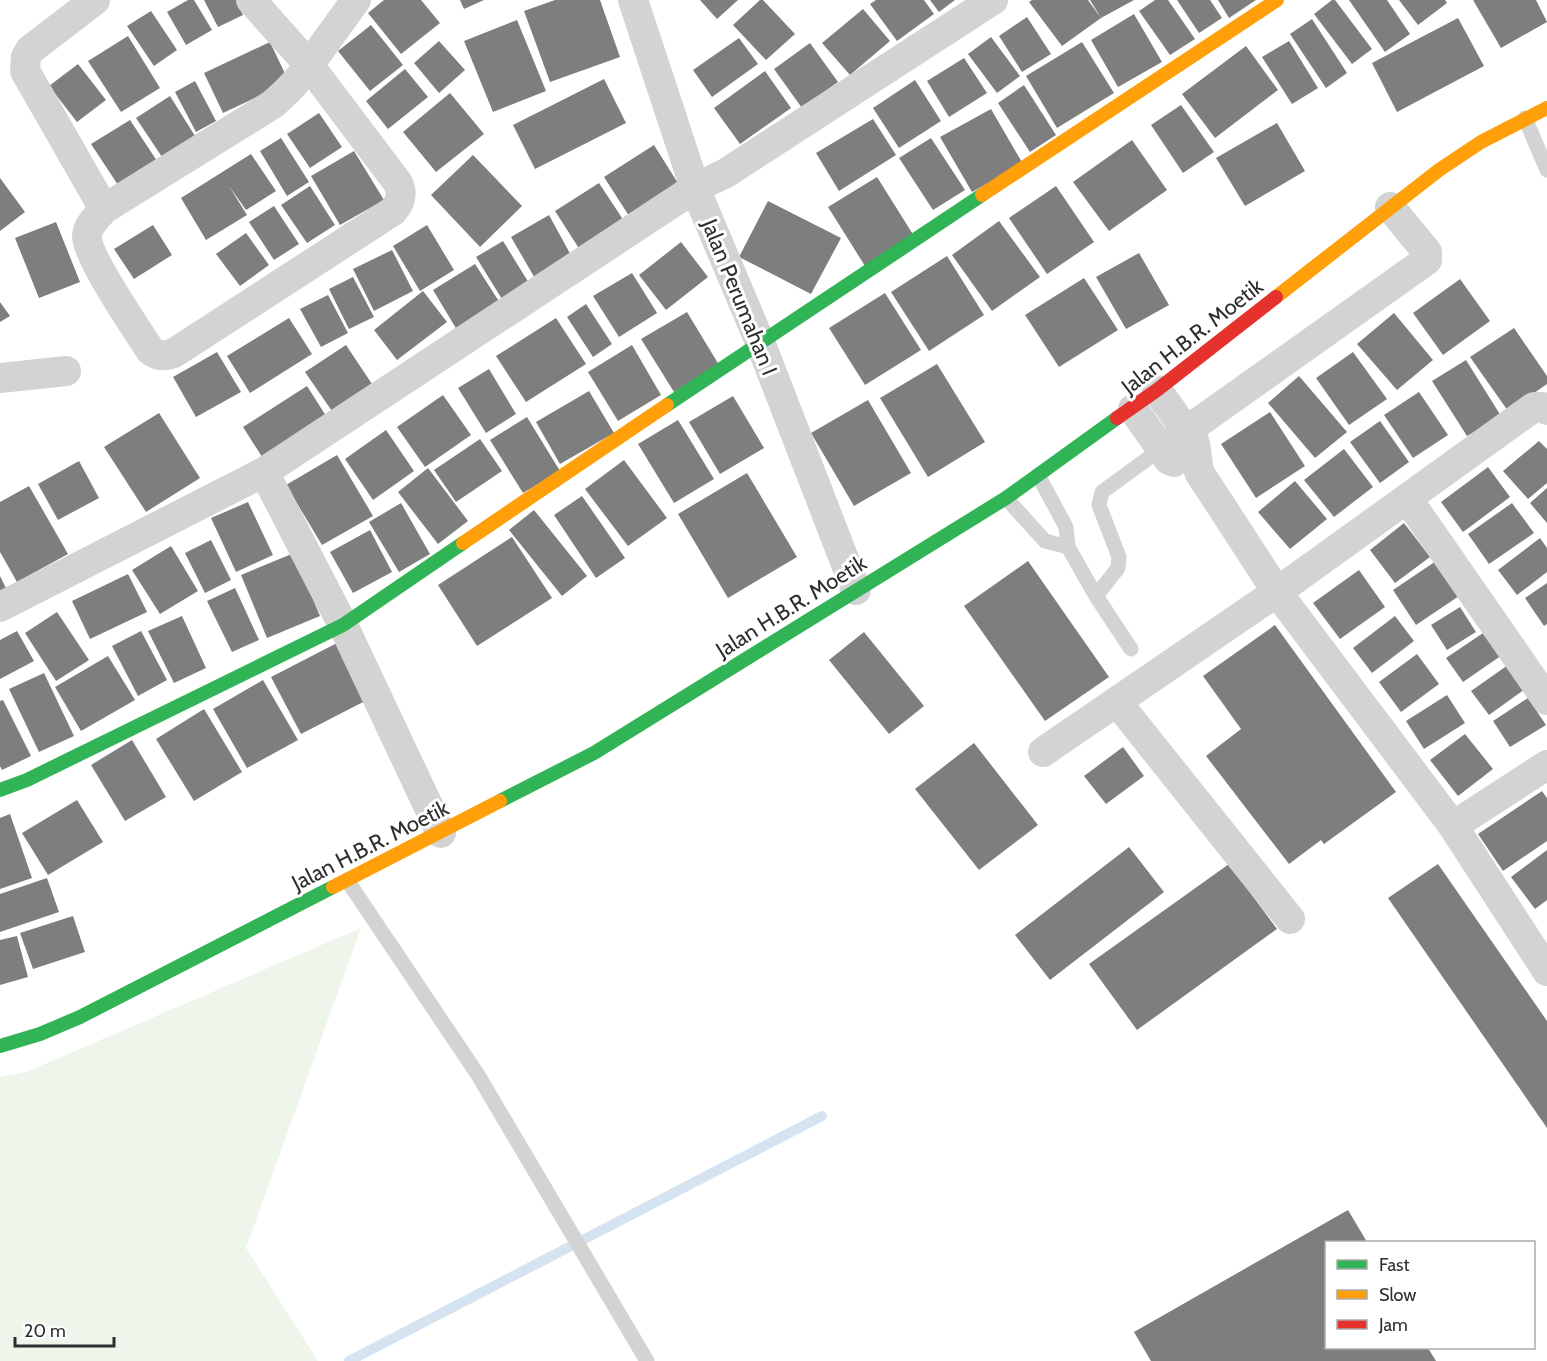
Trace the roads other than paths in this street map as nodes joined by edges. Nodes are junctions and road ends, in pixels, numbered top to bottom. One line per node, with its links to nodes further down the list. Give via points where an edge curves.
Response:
1 (95, 0): 13 (street, via 30,50 25,65 27,78)
2 (251, 0): 7 (street)
3 (356, 0): 7 (street)
4 (633, 0): 11 (street, Jalan Perumahan I)
5 (993, 0): 11 (street, via 726,173)
6 (1276, 0): 14 (street)
7 (309, 65): 13 (street, via 273,104); 13 (street, via 398,183 401,198 393,211 174,353 162,356 150,350 89,248 87,232)
8 (1547, 108): 9 (street, Jalan H.B.R. Moetik)
9 (1525, 118): 10 (lane); 12 (street, Jalan H.B.R. Moetik, via 1481,142)
10 (1547, 170)
11 (695, 188): 14 (street, Jalan Perumahan I); 22 (street)
12 (1390, 207): 17 (street, Jalan H.B.R. Moetik); 20 (street, via 1427,252 1427,260)
13 (104, 209)
14 (760, 342): 28 (street, Jalan Perumahan I); 32 (street)
15 (66, 371): 16 (street)
16 (0, 378)
17 (1157, 390): 18 (street, Jalan H.B.R. Moetik); 20 (street)
18 (1133, 409): 21 (street); 24 (street, Jalan H.B.R. Moetik)
19 (1547, 410): 26 (street, via 1534,407)
20 (1186, 430): 21 (street); 23 (street, via 1195,443)
21 (1161, 449): 23 (street, via 1169,460); 30 (lane, via 1102,492 1099,505 1119,557 1118,568)
22 (264, 472): 31 (street); 32 (street)
23 (1199, 472): 29 (street)
24 (1038, 475): 25 (street, Jalan H.B.R. Moetik); 27 (lane, via 1066,527)
25 (1006, 498): 27 (lane, via 1045,541); 28 (street, Jalan H.B.R. Moetik)
26 (1407, 498): 29 (street); 34 (street)
27 (1068, 547): 30 (lane)
28 (856, 590): 40 (street, Jalan H.B.R. Moetik, via 594,753)
29 (1277, 592): 35 (street); 39 (street)
30 (1096, 596): 33 (lane)
31 (0, 607)
32 (343, 626): 38 (street); 40 (street)
33 (1131, 649)
34 (1547, 700)
35 (1117, 702): 36 (street); 42 (street)
36 (1043, 752)
37 (1547, 765): 39 (street)
38 (0, 790)
39 (1453, 826): 43 (street)
40 (441, 833): 41 (street, Jalan H.B.R. Moetik)
41 (347, 880): 44 (street, Jalan H.B.R. Moetik, via 80,1017); 45 (lane, via 478,1075)
42 (1290, 920)
43 (1547, 971)
44 (0, 1046)
45 (647, 1361)

